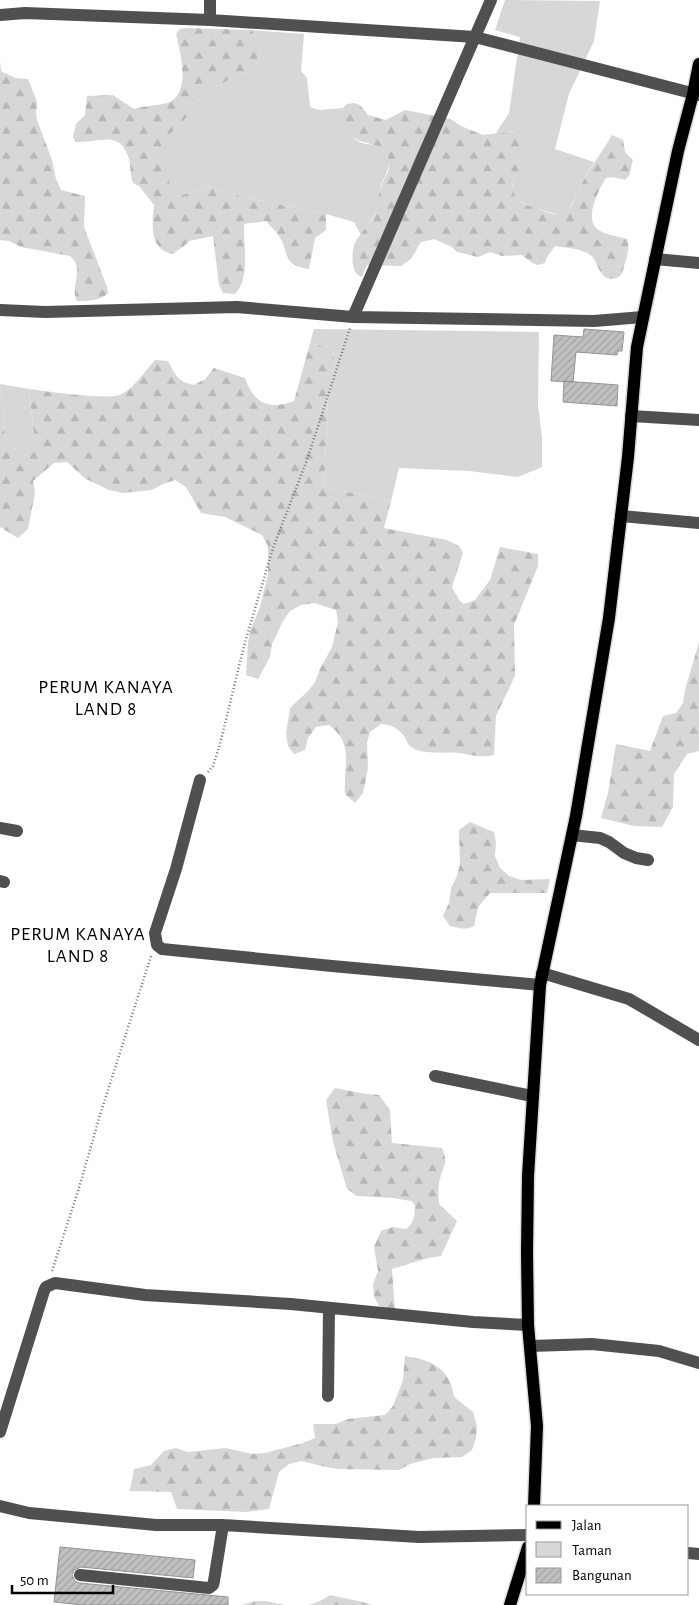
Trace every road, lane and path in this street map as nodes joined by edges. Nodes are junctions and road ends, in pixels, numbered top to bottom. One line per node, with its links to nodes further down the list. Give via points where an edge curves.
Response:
1 (210, 0): 4 (street)
2 (491, 0): 5 (street)
3 (0, 15): 4 (street, via 26,13)
4 (210, 20): 5 (street)
5 (475, 37): 7 (street); 11 (street)
6 (699, 64): 7 (main road)
7 (696, 94): 8 (main road, via 678,152)
8 (655, 259): 9 (street); 12 (main road)
9 (699, 263)
10 (0, 310): 11 (street, via 45,312 237,307)
11 (353, 317): 12 (street, via 594,321); 17 (path, via 307,460 271,556 213,766)
12 (643, 317): 13 (main road)
13 (631, 416): 14 (street); 15 (main road)
14 (699, 420)
15 (621, 516): 16 (street); 20 (main road, via 609,618)
16 (699, 523)
17 (200, 780): 22 (street, via 155,933)
18 (0, 828): 19 (street)
19 (17, 831)
20 (572, 835): 21 (street, via 600,838 624,853); 23 (main road)
21 (648, 860)
22 (158, 945): 23 (street, via 162,949 341,967); 27 (path, via 150,958 100,1115 52,1271)
23 (541, 979): 24 (street, via 629,999); 26 (main road)
24 (699, 1040)
25 (435, 1076): 26 (street)
26 (532, 1096): 29 (main road, via 528,1176)
27 (51, 1284): 28 (street, via 145,1295); 33 (street, via 44,1291)
28 (329, 1308): 29 (street); 32 (street)
29 (528, 1325): 30 (main road)
30 (531, 1346): 31 (street, via 592,1344 658,1351); 34 (main road, via 538,1426)
31 (699, 1363)
32 (328, 1396)
33 (0, 1432)
34 (534, 1505)
35 (0, 1506): 36 (street, via 29,1513 156,1525)
36 (223, 1525): 37 (street, via 419,1537); 39 (street, via 214,1581 209,1588)
37 (526, 1535)
38 (526, 1553): 40 (main road)
39 (80, 1575)
40 (510, 1605)

